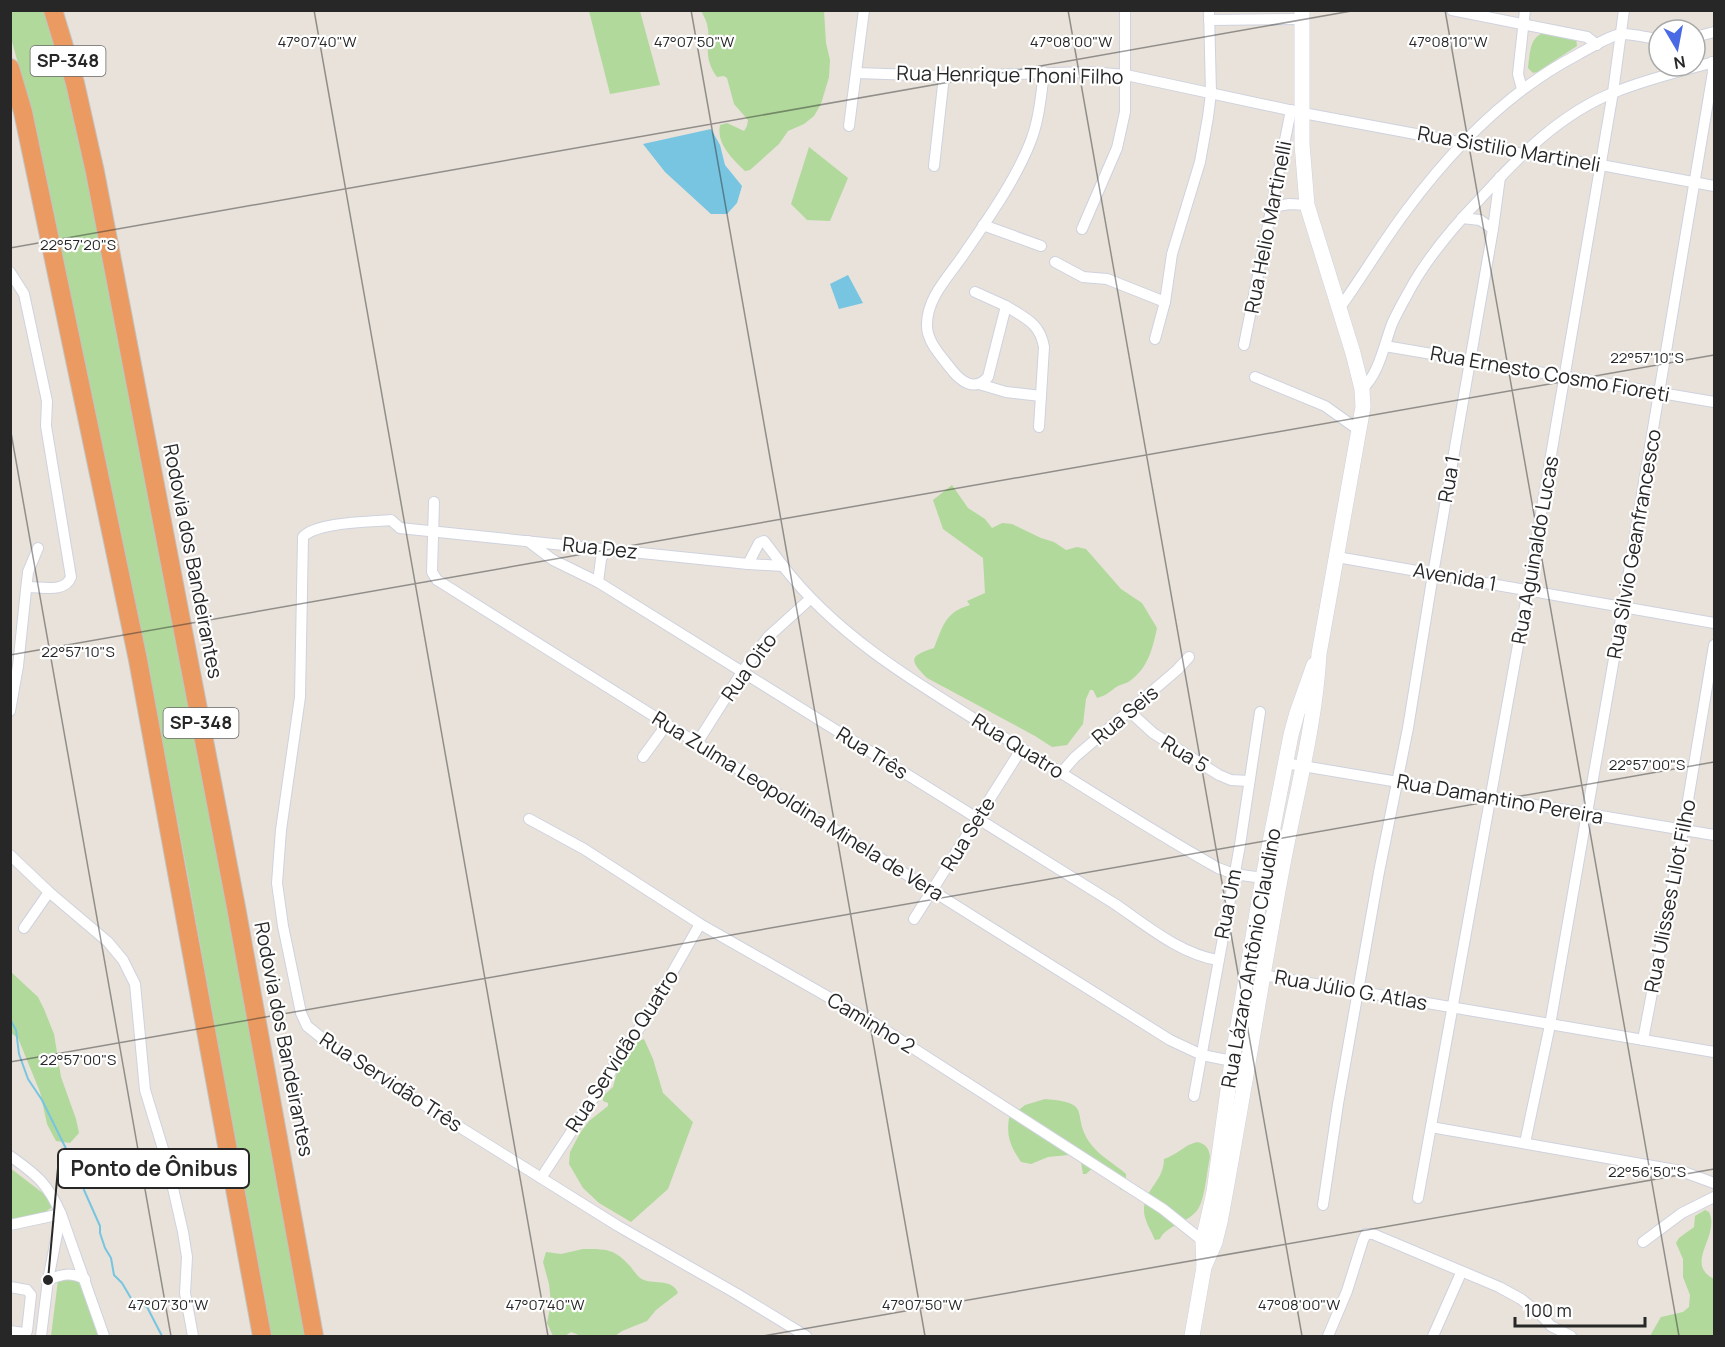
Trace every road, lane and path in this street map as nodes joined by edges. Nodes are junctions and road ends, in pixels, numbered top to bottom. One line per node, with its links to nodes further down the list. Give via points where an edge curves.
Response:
1 (53, 10): 139 (highway, Rodovia dos Bandeirantes / SP-348, via 95,172 230,872)
2 (864, 10): 16 (street)
3 (1125, 10): 17 (street)
4 (1452, 10): 9 (street)
5 (1525, 10): 9 (street)
6 (1624, 10): 10 (street, Rua Aguinaldo Lucas)
7 (1209, 15): 8 (street); 21 (street)
8 (1302, 15): 22 (main road, Rua Lázaro Antônio Claudino)
9 (1524, 26): 12 (street, via 1587,37); 19 (street, via 1518,74)
10 (1621, 34): 11 (street); 12 (street); 20 (street, Rua Aguinaldo Lucas)
11 (1647, 37)
12 (1597, 45): 19 (street)
13 (1713, 62): 20 (street); 29 (street, Rua Sílvio Geanfrancesco)
14 (10, 68): 138 (highway, SP-348, via 26,123 138,660)
15 (1044, 72): 17 (street, Rua Henrique Thoni Filho); 18 (street, Rua Henrique Thoni Filho); 34 (street, via 1030,144)
16 (857, 73): 18 (street, Rua Henrique Thoni Filho); 23 (street)
17 (1126, 75): 21 (street, Rua Henrique Thoni Filho); 35 (street, via 1125,112 1117,148)
18 (944, 76): 27 (street)
19 (1522, 89): 24 (street)
20 (1613, 92): 25 (street, via 1549,131); 26 (street, Rua Aguinaldo Lucas)
21 (1211, 93): 22 (street, Rua Henrique Thoni Filho); 41 (street, via 1200,162 1172,255)
22 (1297, 112): 24 (street, Rua Sistilio Martineli); 31 (main road, Rua Lázaro Antônio Claudino); 32 (street, Rua Helio Martinelli)
23 (849, 126)
24 (1463, 142): 25 (street, Rua Sistilio Martineli); 43 (street, via 1405,211)
25 (1523, 154): 26 (street, Rua Sistilio Martineli); 28 (street)
26 (1601, 165): 29 (street, Rua Sistilio Martineli); 49 (street, Rua Aguinaldo Lucas)
27 (934, 166)
28 (1500, 177): 33 (street); 36 (street, Rua 1)
29 (1694, 182): 30 (street, Rua Sistilio Martineli); 52 (street, Rua Sílvio Geanfrancesco)
30 (1714, 186)
31 (1306, 205): 32 (street); 43 (main road, Rua Lázaro Antônio Claudino)
32 (1273, 207): 45 (street, Rua Helio Martinelli)
33 (1462, 218): 36 (street, via 1480,220); 46 (street, via 1418,276)
34 (983, 225): 37 (street); 50 (street, via 940,286 927,324 928,335 956,376 967,384)
35 (1082, 229)
36 (1493, 229): 47 (street, Rua 1)
37 (1041, 246)
38 (1055, 262): 41 (street, via 1083,277 1107,279)
39 (10, 272): 70 (street, via 24,294 47,401 46,426 70,577 60,587)
40 (975, 292): 42 (street)
41 (1165, 302): 44 (street)
42 (1006, 306): 50 (street, via 988,377); 53 (street, via 1036,325 1042,337)
43 (1339, 309): 51 (main road, Rua Lázaro Antônio Claudino)
44 (1155, 339)
45 (1244, 345)
46 (1384, 346): 47 (street, Rua Ernesto Cosmo Fioreti); 51 (street)
47 (1470, 360): 49 (street, Rua Ernesto Cosmo Fioreti); 68 (street, Rua 1)
48 (1255, 377): 56 (street, via 1325,406)
49 (1565, 377): 52 (street, Rua Ernesto Cosmo Fioreti); 71 (street, Rua Aguinaldo Lucas)
50 (979, 384): 53 (street)
51 (1362, 389): 56 (main road, Rua Lázaro Antônio Claudino)
52 (1660, 392): 54 (street, Rua Ernesto Cosmo Fioreti); 73 (street, Rua Sílvio Geanfrancesco)
53 (1041, 396): 55 (street)
54 (1714, 402)
55 (1039, 427)
56 (1360, 431): 64 (main road, Rua Lázaro Antônio Claudino)
57 (434, 502): 58 (street, Rua Zulma Leopoldina Minela de Vera)
58 (433, 531): 59 (street, Rua Dez, via 400,528 391,520 319,528); 60 (street, Rua Dez); 82 (street, Rua Zulma Leopoldina Minela de Vera, via 432,572 437,580)
59 (303, 537): 119 (street, Rua Servidão Três, via 300,697 277,883 301,1013 307,1026 338,1051)
60 (528, 541): 61 (street, Rua Dez); 67 (street, Rua Três)
61 (568, 545): 63 (street, Rua Dez); 67 (street)
62 (38, 548): 70 (street, via 28,572)
63 (606, 549): 65 (street, Rua Dez); 69 (street)
64 (1337, 557): 68 (street, Avenida 1); 76 (main road, Rua Lázaro Antônio Claudino)
65 (748, 564): 66 (street, Rua Dez); 66 (street, via 764,541)
66 (783, 566): 72 (street, Rua Quatro)
67 (565, 567): 69 (street, Rua Três)
68 (1433, 574): 71 (street, Avenida 1); 90 (street, Rua 1)
69 (598, 582): 78 (street, Rua Três)
70 (26, 590): 79 (street)
71 (1528, 590): 73 (street, Avenida 1); 91 (street, Rua Aguinaldo Lucas)
72 (810, 599): 78 (street, Rua Oito, via 768,637); 84 (street, Rua Quatro, via 889,663)
73 (1623, 607): 74 (street, Avenida 1); 92 (street, Rua Sílvio Geanfrancesco)
74 (1714, 622)
75 (1714, 645): 95 (street, Rua Ulisses Lilot Filho)
76 (1319, 654): 86 (main road, Rua Lázaro Antônio Claudino, via 1297,713); 87 (main road, Rua Lázaro Antônio Claudino)
77 (1189, 657): 80 (street, Rua Seis)
78 (742, 672): 83 (street, Rua Oito); 94 (street, Rua Três)
79 (10, 711)
80 (1129, 711): 88 (street, Rua Seis); 89 (street, Rua 5, via 1152,733 1219,775)
81 (1260, 712): 89 (street, Rua Um)
82 (667, 724): 83 (street, Rua Zulma Leopoldina Minela de Vera); 85 (street)
83 (697, 743): 100 (street, Rua Zulma Leopoldina Minela de Vera)
84 (1022, 748): 88 (street, Rua Quatro); 94 (street, Rua Sete)
85 (643, 757)
86 (1285, 763): 87 (street, Rua Damantino Pereira); 99 (main road, Rua Lázaro Antônio Claudino)
87 (1302, 765): 90 (street, Rua Damantino Pereira); 107 (main road, Rua Lázaro Antônio Claudino)
88 (1061, 773): 98 (street, Rua Quatro, via 1205,861)
89 (1249, 781): 98 (street, Rua Um)
90 (1396, 781): 91 (street, Rua Damantino Pereira); 108 (street, Rua 1)
91 (1490, 797): 92 (street, Rua Damantino Pereira); 109 (street, Rua Aguinaldo Lucas)
92 (1586, 814): 95 (street, Rua Damantino Pereira); 110 (street, Rua Sílvio Geanfrancesco)
93 (529, 819): 103 (street, Caminho 2, via 584,849)
94 (978, 819): 100 (street, Rua Sete); 105 (street, Rua Três, via 1166,938 1204,958)
95 (1683, 830): 96 (street, Rua Damantino Pereira); 111 (street, Rua Ulisses Lilot Filho)
96 (1714, 835)
97 (10, 855): 101 (street)
98 (1234, 874): 99 (street, Rua Quatro); 105 (street, Rua Um)
99 (1263, 878): 106 (main road, Rua Lázaro Antônio Claudino)
100 (933, 890): 102 (street, Rua Sete); 113 (street, Rua Zulma Leopoldina Minela de Vera, via 1170,1040)
101 (49, 892): 104 (street); 137 (street, via 108,942 135,984 145,1089 183,1232 187,1257 184,1293)
102 (914, 919)
103 (700, 924): 119 (street, Rua Servidão Quatro, via 648,1016); 126 (street, Caminho 2, via 874,1023 1163,1209)
104 (24, 928)
105 (1218, 960): 113 (street, Rua Um)
106 (1248, 972): 107 (street, Rua Júlio G. Atlas); 114 (main road, Rua Lázaro Antônio Claudino)
107 (1265, 975): 108 (street, Rua Júlio G. Atlas); 128 (main road, Rua Lázaro Antônio Claudino, via 1221,1222)
108 (1359, 991): 109 (street, Rua Júlio G. Atlas); 123 (street, Rua 1)
109 (1454, 1008): 110 (street, Rua Júlio G. Atlas); 116 (street, Rua Júlio G. Atlas)
110 (1550, 1025): 111 (street, Rua Júlio G. Atlas); 117 (street, Rua Sílvio Geanfrancesco)
111 (1643, 1040): 112 (street, Rua Júlio G. Atlas)
112 (1714, 1052)
113 (1202, 1055): 114 (street, Rua Zulma Leopoldina Minela de Vera); 115 (street, Rua Um)
114 (1232, 1061): 126 (main road, Rua Lázaro Antônio Claudino, via 1214,1192)
115 (1194, 1096)
116 (1431, 1128): 117 (street); 122 (street, Rua Júlio G. Atlas)
117 (1525, 1143): 120 (street, via 1681,1171)
118 (10, 1156): 124 (street, via 41,1179)
119 (542, 1178): 140 (street, Rua Servidão Três, via 648,1245)
120 (1714, 1182)
121 (1714, 1197): 127 (street, via 1682,1213)
122 (1418, 1198)
123 (1323, 1205)
124 (62, 1214): 125 (street); 130 (street); 131 (street)
125 (10, 1225)
126 (1203, 1241): 128 (main road, Rua Lázaro Antônio Claudino)
127 (1642, 1242)
128 (1204, 1267): 141 (main road, Rua Lázaro Antônio Claudino)
129 (1461, 1272): 134 (street, via 1521,1299 1542,1316); 142 (street, via 1366,1234); 143 (street)
130 (85, 1279): 131 (street, via 65,1273); 136 (street)
131 (48, 1280): 135 (street)
132 (10, 1287): 133 (street, via 27,1290 31,1295 27,1331)
133 (10, 1331)
134 (1548, 1331): 144 (street)
135 (41, 1336)
136 (104, 1336)
137 (193, 1336)
138 (262, 1336)
139 (314, 1336)
140 (806, 1336)
141 (1191, 1336)
142 (1328, 1336)
143 (1434, 1336)
144 (1571, 1336)

